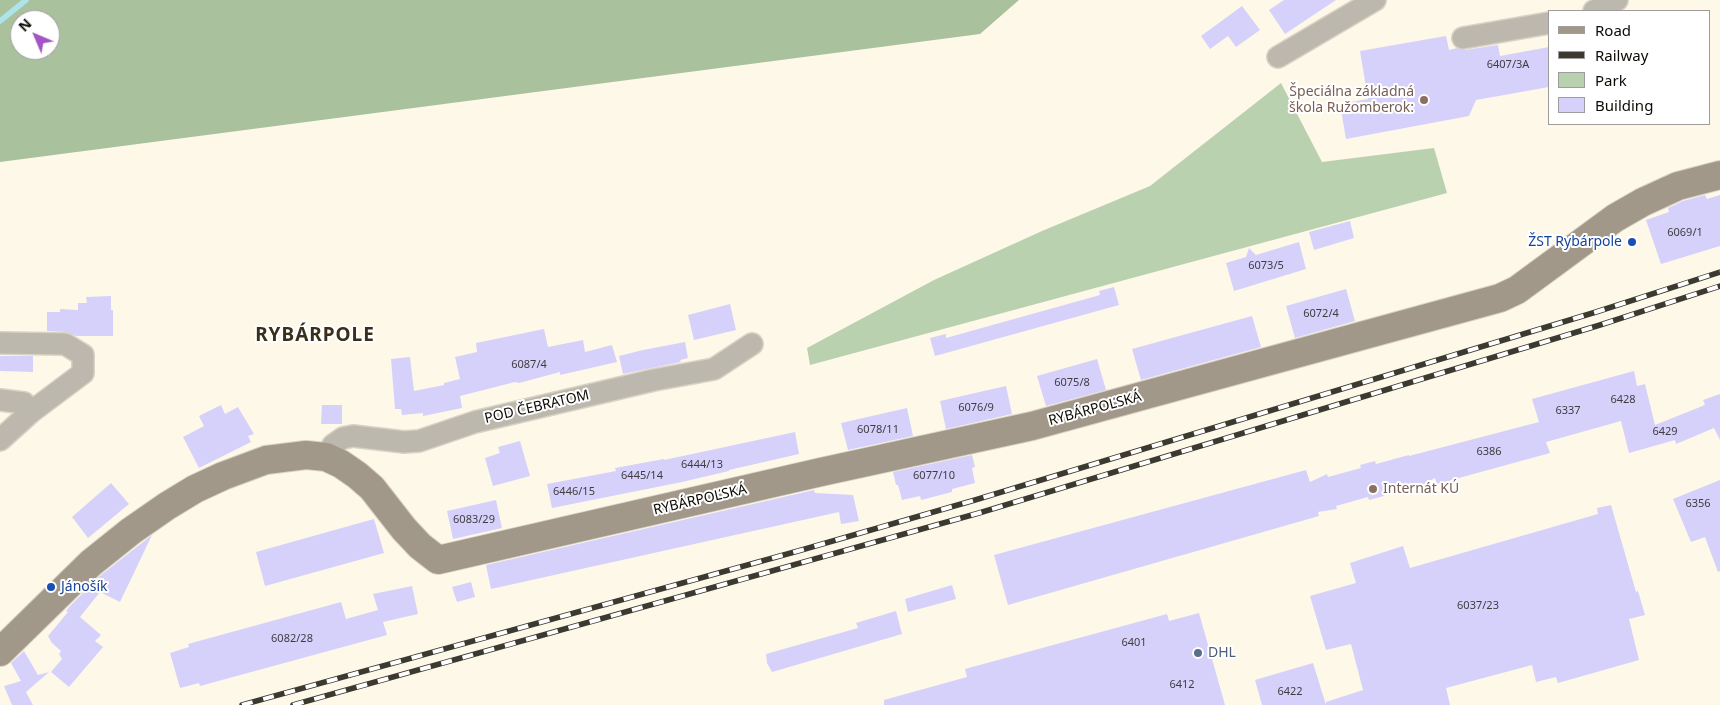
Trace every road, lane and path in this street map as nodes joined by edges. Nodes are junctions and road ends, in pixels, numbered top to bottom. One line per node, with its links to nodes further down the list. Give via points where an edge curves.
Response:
1 (1375, 0): 6 (street)
2 (1617, 0): 3 (street)
3 (1596, 10)
4 (1548, 23): 5 (street)
5 (1463, 38)
6 (1278, 57)
7 (1720, 175): 13 (street, RYBÁRPOĽSKÁ, via 1678,186 1642,202 1517,290 1500,298 1032,426 438,560 404,529 372,488)
8 (0, 343): 11 (street, via 65,344 83,355 83,373)
9 (752, 344): 13 (street, POD ČEBRATOM, via 714,369 474,422 420,441 343,438 333,444)
10 (0, 400): 11 (street, via 24,403)
11 (31, 412): 12 (street)
12 (0, 440)
13 (326, 457): 14 (street, via 295,455 266,460 223,476 176,500 91,563)
14 (0, 652)

